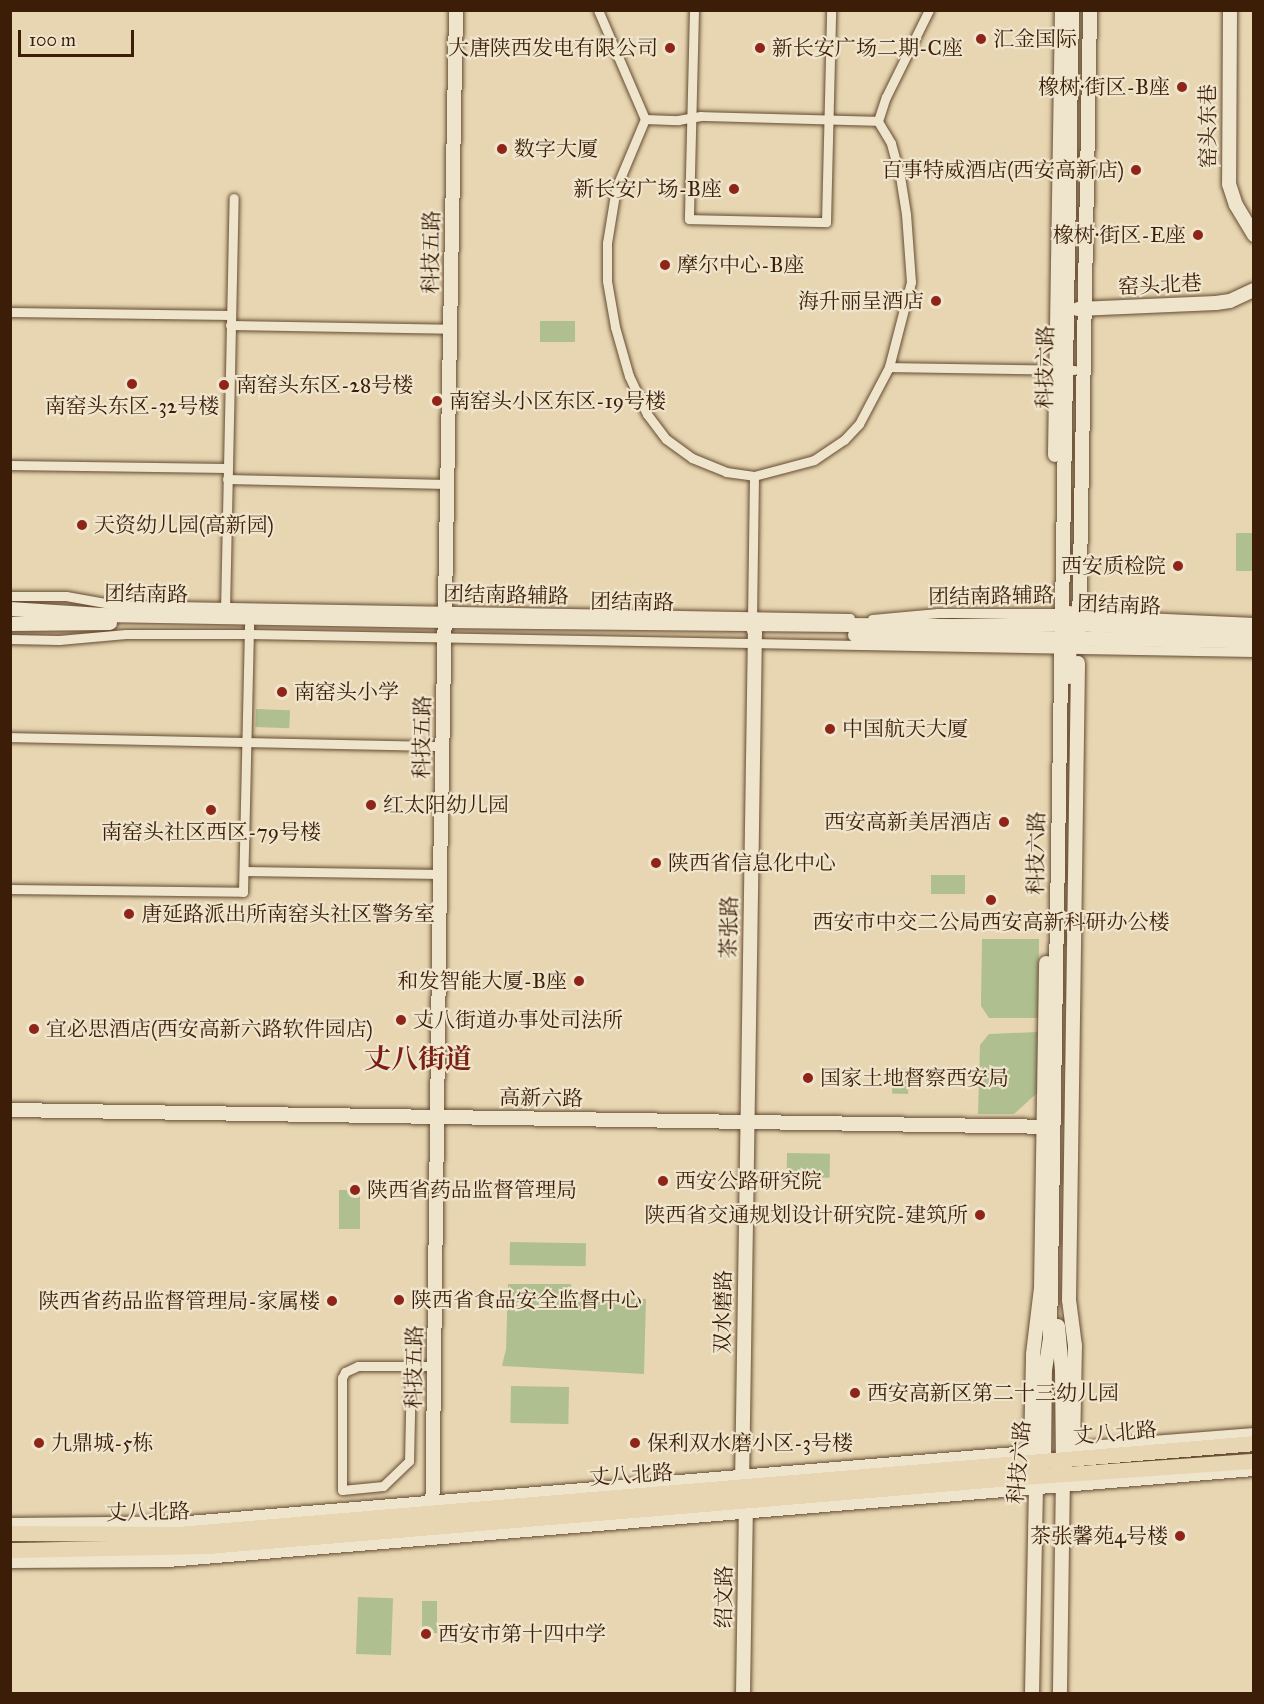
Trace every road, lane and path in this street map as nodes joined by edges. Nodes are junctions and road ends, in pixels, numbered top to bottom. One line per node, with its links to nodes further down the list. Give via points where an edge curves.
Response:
1 (456, 10): 23 (main road, 科技五路)
2 (598, 10): 13 (street)
3 (694, 10): 12 (street)
4 (831, 10): 14 (street)
5 (928, 10): 15 (street)
6 (1062, 10): 25 (main road)
7 (1072, 10): 20 (main road, 科技六路)
8 (1080, 10): 20 (main road, 科技六路)
9 (1090, 10): 20 (main road)
10 (1230, 10): 18 (main road, 窑头东巷, via 1229,184)
11 (1239, 10): 17 (main road, 窑头东巷, via 1236,163 1239,183)
12 (692, 116): 13 (street, via 678,120); 14 (street); 14 (street, via 689,219 826,222)
13 (645, 119): 28 (street, via 616,188 607,243 607,281 629,375 647,414 666,439 692,458 726,472)
14 (829, 120): 15 (street)
15 (878, 121): 24 (street, via 891,142 900,177 911,282)
16 (234, 198): 22 (street)
17 (1254, 217)
18 (1254, 235)
19 (1254, 290): 20 (main road, 窑头北巷, via 1215,303)
20 (1075, 309): 25 (main road, 科技六路); 39 (main road)
21 (10, 312): 22 (street)
22 (230, 320): 23 (street); 27 (street)
23 (450, 329): 30 (main road, 科技五路)
24 (889, 367): 25 (street); 28 (street, via 859,424 844,441 814,460)
25 (1065, 370): 39 (main road, 科技六路)
26 (10, 465): 27 (street)
27 (227, 468): 29 (street)
28 (754, 476): 37 (street)
29 (227, 479): 30 (street); 33 (street)
30 (447, 484): 36 (main road, 科技五路)
31 (10, 596): 33 (street, via 66,596 116,605)
32 (10, 609): 33 (main road, 团结南路, via 102,615)
33 (225, 612): 36 (main road, 团结南路)
34 (1254, 622): 39 (street, 团结南路辅路)
35 (10, 624): 38 (main road, 团结南路)
36 (445, 625): 37 (main road, 团结南路); 37 (street, 团结南路辅路); 38 (main road, 团结南路); 46 (main road, 科技五路)
37 (753, 629): 39 (main road, 团结南路); 39 (street, 团结南路辅路); 52 (main road, 茶张路)
38 (249, 630): 41 (street); 45 (street)
39 (1065, 631): 40 (main road, 团结南路); 42 (main road, 团结南路); 43 (street, 团结南路辅路); 53 (main road, 科技六路)
40 (1254, 632)
41 (10, 639)
42 (1254, 641)
43 (1254, 652)
44 (10, 737): 45 (street)
45 (246, 742): 46 (street); 47 (street)
46 (443, 746): 48 (main road, 科技五路)
47 (244, 871): 48 (street); 49 (street, via 243,892)
48 (440, 874): 51 (main road, 科技五路)
49 (10, 889)
50 (10, 1110): 51 (main road, 高新六路)
51 (438, 1117): 52 (main road, 高新六路); 54 (main road, 科技五路)
52 (747, 1123): 53 (main road, 高新六路); 64 (main road, 双水磨路)
53 (1057, 1128): 58 (main road, 科技六路, via 1058,1336); 59 (main road, via 1033,1354)
54 (435, 1366): 55 (street); 65 (main road, 科技五路)
55 (411, 1367): 55 (street, via 358,1366 345,1372 342,1490 383,1486 409,1461)
56 (1254, 1435): 58 (main road)
57 (1254, 1443): 58 (main road, 丈八北路)
58 (1065, 1453): 59 (main road, 丈八北路); 62 (main road, 科技六路)
59 (1040, 1455): 63 (main road, 科技六路); 64 (main road, 丈八北路)
60 (1254, 1461): 62 (main road, 丈八北路)
61 (1254, 1469): 62 (main road)
62 (1063, 1479): 63 (main road, 丈八北路); 72 (main road, 科技六路)
63 (1036, 1481): 64 (main road, 丈八北路); 71 (main road, 科技六路)
64 (744, 1494): 65 (main road, 丈八北路); 65 (main road); 70 (main road, 绍文路)
65 (432, 1519): 66 (main road); 67 (main road, 丈八北路, via 178,1534); 68 (main road, 丈八北路, via 208,1546); 69 (main road, via 168,1560)
66 (10, 1525)
67 (10, 1533)
68 (10, 1550)
69 (10, 1561)
70 (743, 1694)
71 (1032, 1694)
72 (1060, 1694)

